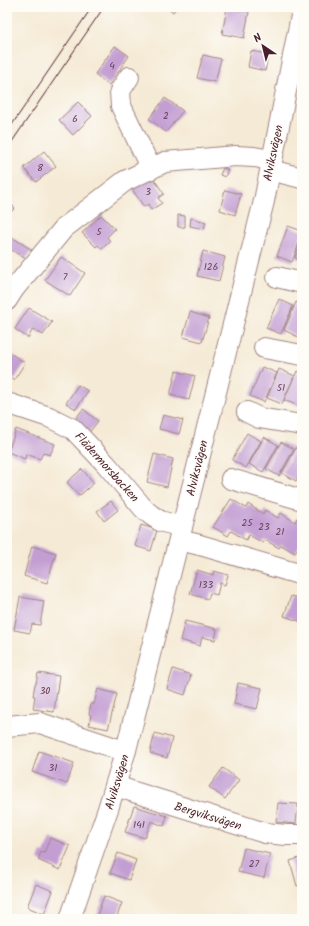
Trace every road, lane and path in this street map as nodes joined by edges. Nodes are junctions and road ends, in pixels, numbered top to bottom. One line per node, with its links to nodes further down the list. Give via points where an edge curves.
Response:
1 (302, 11): 3 (street, Alviksvägen)
2 (129, 77): 4 (street, via 120,91 121,106)
3 (271, 165): 4 (street, via 254,157 236,156 165,162); 5 (street); 16 (street, Alviksvägen)
4 (151, 169): 8 (street, via 125,181 64,228)
5 (302, 178)
6 (277, 277): 7 (street)
7 (302, 283)
8 (7, 300)
9 (264, 348): 10 (street)
10 (302, 355)
11 (7, 403): 16 (street, Flädermorsbacken, via 49,417 73,429 151,516)
12 (247, 412): 13 (street, via 259,418)
13 (302, 425)
14 (231, 479): 15 (street)
15 (302, 500)
16 (181, 534): 17 (street, Flädermorsbacken, via 200,545); 19 (street, Alviksvägen)
17 (302, 575)
18 (7, 726): 19 (street, via 40,723)
19 (126, 750): 20 (street, Alviksvägen)
20 (116, 786): 21 (street, Bergviksvägen, via 265,833); 22 (street, Alviksvägen)
21 (302, 836)
22 (70, 919)

